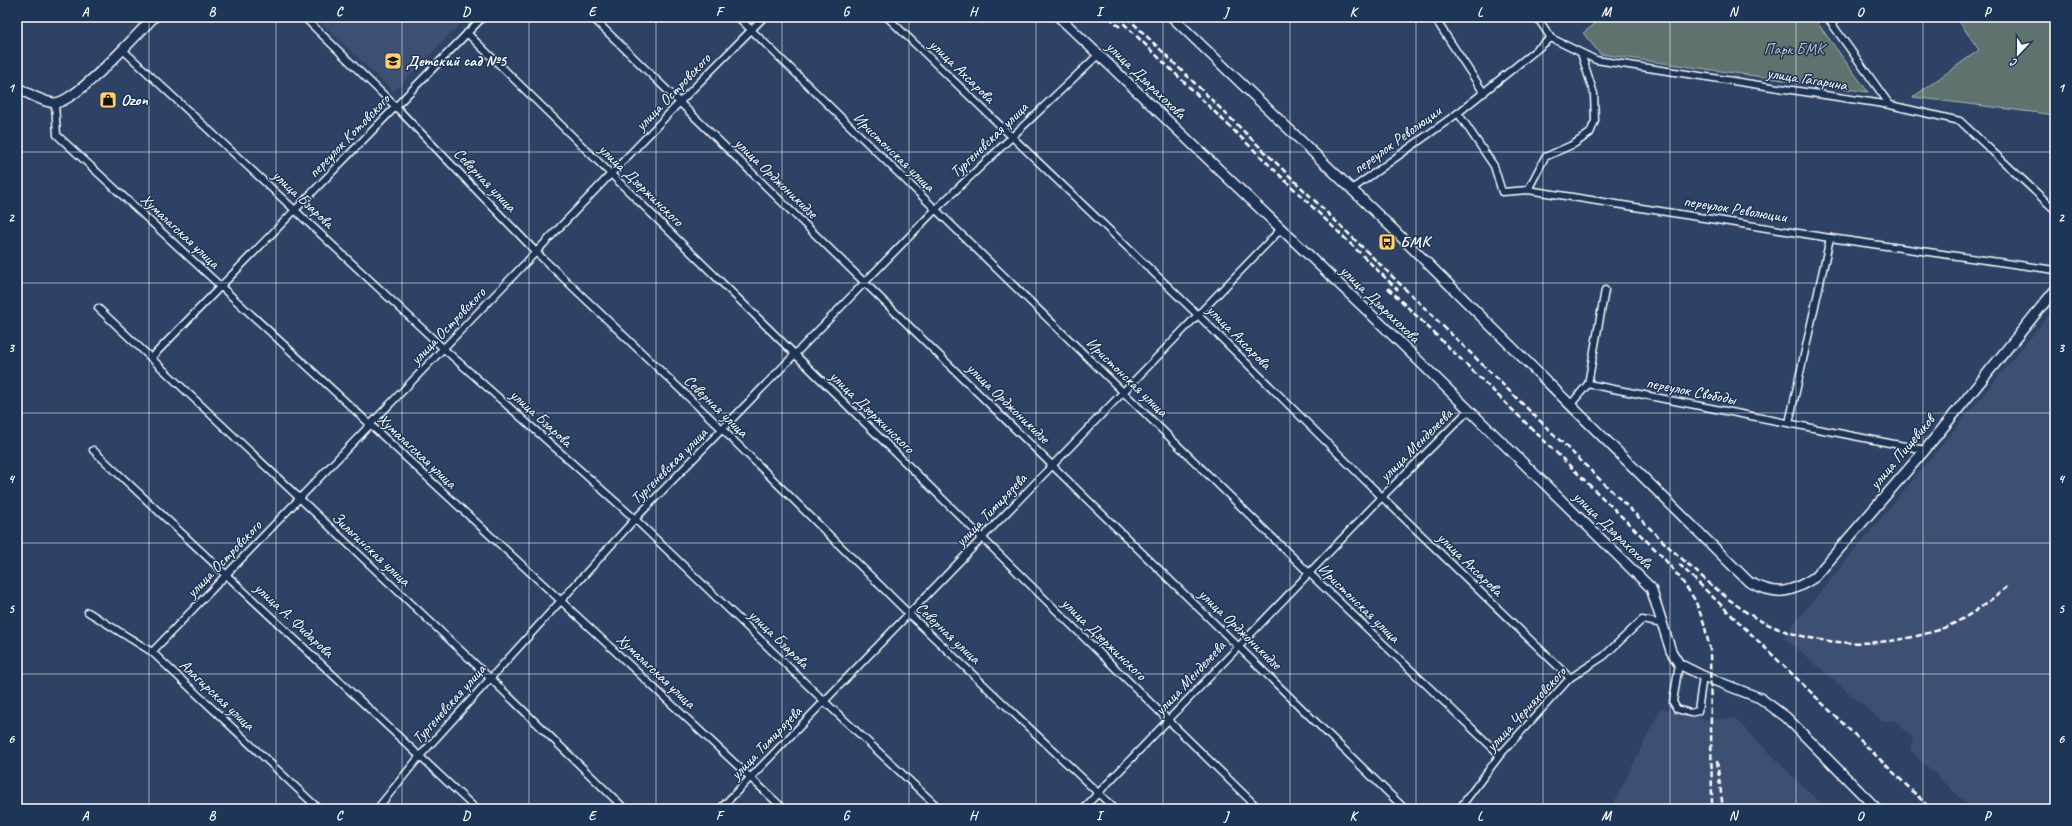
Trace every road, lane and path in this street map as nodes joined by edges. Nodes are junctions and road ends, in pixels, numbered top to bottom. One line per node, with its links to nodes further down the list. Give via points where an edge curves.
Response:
1 (154, 17): 16 (street)
2 (304, 17): 24 (street, Северная улица)
3 (483, 17): 14 (street, переулок Котовского)
4 (592, 17): 21 (street, улица Орджоникидзе)
5 (738, 17): 13 (street, Иристонская улица)
6 (764, 17): 13 (street, улица Островского)
7 (887, 17): 26 (street, улица Ахсарова)
8 (1058, 17): 18 (street, улица Дзарахохова)
9 (1172, 17): 28 (street)
10 (1434, 17): 20 (street)
11 (1537, 17): 15 (street, улица Гагарина)
12 (1827, 17): 23 (street)
13 (751, 30): 21 (street, улица Островского); 31 (street, Иристонская улица)
14 (467, 33): 24 (street, переулок Котовского); 27 (street, улица Дзержинского)
15 (1552, 38): 17 (street, улица Гагарина); 20 (street, переулок Революции)
16 (123, 50): 22 (street, via 75,94); 30 (street, улица Бзарова)
17 (1581, 53): 23 (street, улица Гагарина, via 1596,60); 29 (street, via 1594,94 1595,121 1590,133 1574,144 1545,157)
18 (1098, 55): 26 (street, Тургеневская улица); 33 (street, улица Дзарахохова)
19 (17, 88): 22 (street)
20 (1484, 93): 25 (street, переулок Революции)
21 (680, 102): 27 (street, улица Островского); 37 (street, улица Орджоникидзе)
22 (55, 103): 38 (street, Хумалагская улица, via 57,135)
23 (1890, 105): 32 (street, улица Гагарина, via 1960,121)
24 (396, 107): 30 (street, переулок Котовского); 35 (street, Северная улица)
25 (1458, 113): 28 (street, переулок Революции); 29 (street, переулок Революции, via 1494,166 1502,192)
26 (1011, 136): 31 (street, Тургеневская улица); 42 (street, улица Ахсарова)
27 (612, 175): 35 (street, улица Островского); 44 (street, улица Дзержинского)
28 (1352, 189): 48 (street)
29 (1528, 190): 34 (street, переулок Революции)
30 (295, 210): 38 (street, переулок Котовского); 43 (street, улица Бзарова)
31 (935, 210): 37 (street, Тургеневская улица); 47 (street, Иристонская улица)
32 (2055, 210)
33 (1281, 229): 42 (street, улица Тимирязева); 49 (street, улица Дзарахохова)
34 (1830, 238): 36 (street, переулок Революции); 50 (street)
35 (536, 253): 43 (street, улица Островского); 52 (street, Северная улица)
36 (2055, 270)
37 (864, 282): 44 (street, Тургеневская улица); 55 (street, улица Орджоникидзе)
38 (220, 287): 45 (street, переулок Котовского); 51 (street, Хумалагская улица)
39 (1605, 290): 46 (street)
40 (2055, 290): 54 (street, улица Пищевиков)
41 (98, 308): 45 (street, Зильгинская улица)
42 (1198, 315): 47 (street, улица Тимирязева); 56 (street, улица Ахсарова)
43 (444, 349): 51 (street, улица Островского); 58 (street, улица Бзарова)
44 (796, 355): 52 (street, Тургеневская улица); 59 (street, улица Дзержинского)
45 (151, 358): 57 (street, Зильгинская улица)
46 (1588, 384): 48 (street); 50 (street, переулок Свободы)
47 (1124, 392): 55 (street, улица Тимирязева); 60 (street, Иристонская улица)
48 (1571, 404): 54 (street, улица Пищевиков, via 1749,582 1765,590 1796,589 1815,577)
49 (1468, 411): 56 (street, улица Менделеева); 65 (street, улица Дзарахохова, via 1651,588)
50 (1789, 423): 54 (street, переулок Свободы)
51 (370, 426): 57 (street, улица Островского); 62 (street, Хумалагская улица)
52 (723, 430): 58 (street, Тургеневская улица); 64 (street, Северная улица)
53 (94, 450): 61 (street, улица А. Фидарова)
54 (1925, 450)
55 (1054, 465): 59 (street, улица Тимирязева); 66 (street, улица Орджоникидзе)
56 (1382, 498): 60 (street, улица Менделеева); 71 (street, улица Ахсарова)
57 (299, 500): 61 (street, улица Островского); 70 (street, Зильгинская улица)
58 (635, 519): 62 (street, Тургеневская улица); 72 (street, улица Бзарова)
59 (982, 538): 64 (street, улица Тимирязева); 73 (street, улица Дзержинского)
60 (1309, 573): 66 (street, улица Менделеева); 74 (street, Иристонская улица)
61 (226, 575): 67 (street, улица Островского); 75 (street, улица А. Фидарова)
62 (560, 600): 70 (street, Тургеневская улица); 76 (street, Хумалагская улица)
63 (88, 612): 67 (street, Алагирская улица)
64 (909, 614): 72 (street, улица Тимирязева); 77 (street, Северная улица)
65 (1663, 624): 68 (street, улица Дзарахохова, via 1671,651); 71 (street, улица Черняховского, via 1642,620 1604,656)
66 (1238, 646): 73 (street, улица Менделеева); 88 (street, улица Орджоникидзе)
67 (152, 652): 78 (street, Алагирская улица)
68 (1679, 664): 69 (street); 69 (street, via 1673,702 1677,709 1690,714 1698,711)
69 (1703, 676): 90 (street, via 1760,698 1786,717)
70 (490, 678): 75 (street, Тургеневская улица); 81 (street, Зильгинская улица)
71 (1570, 678): 74 (street, улица Черняховского)
72 (824, 701): 76 (street, улица Тимирязева); 84 (street, улица Бзарова)
73 (1169, 720): 77 (street, улица Менделеева); 87 (street, улица Дзержинского)
74 (1500, 755): 89 (street, улица Черняховского)
75 (420, 756): 79 (street, Тургеневская улица); 80 (street, улица А. Фидарова)
76 (750, 778): 82 (street, улица Тимирязева); 83 (street, Хумалагская улица)
77 (1099, 793): 85 (street, улица Менделеева); 86 (street, Северная улица)
78 (319, 809)
79 (377, 809)
80 (476, 809)
81 (625, 809)
82 (720, 809)
83 (784, 809)
84 (940, 809)
85 (1083, 809)
86 (1115, 809)
87 (1259, 809)
88 (1405, 809)
89 (1459, 809)
90 (1877, 809)

